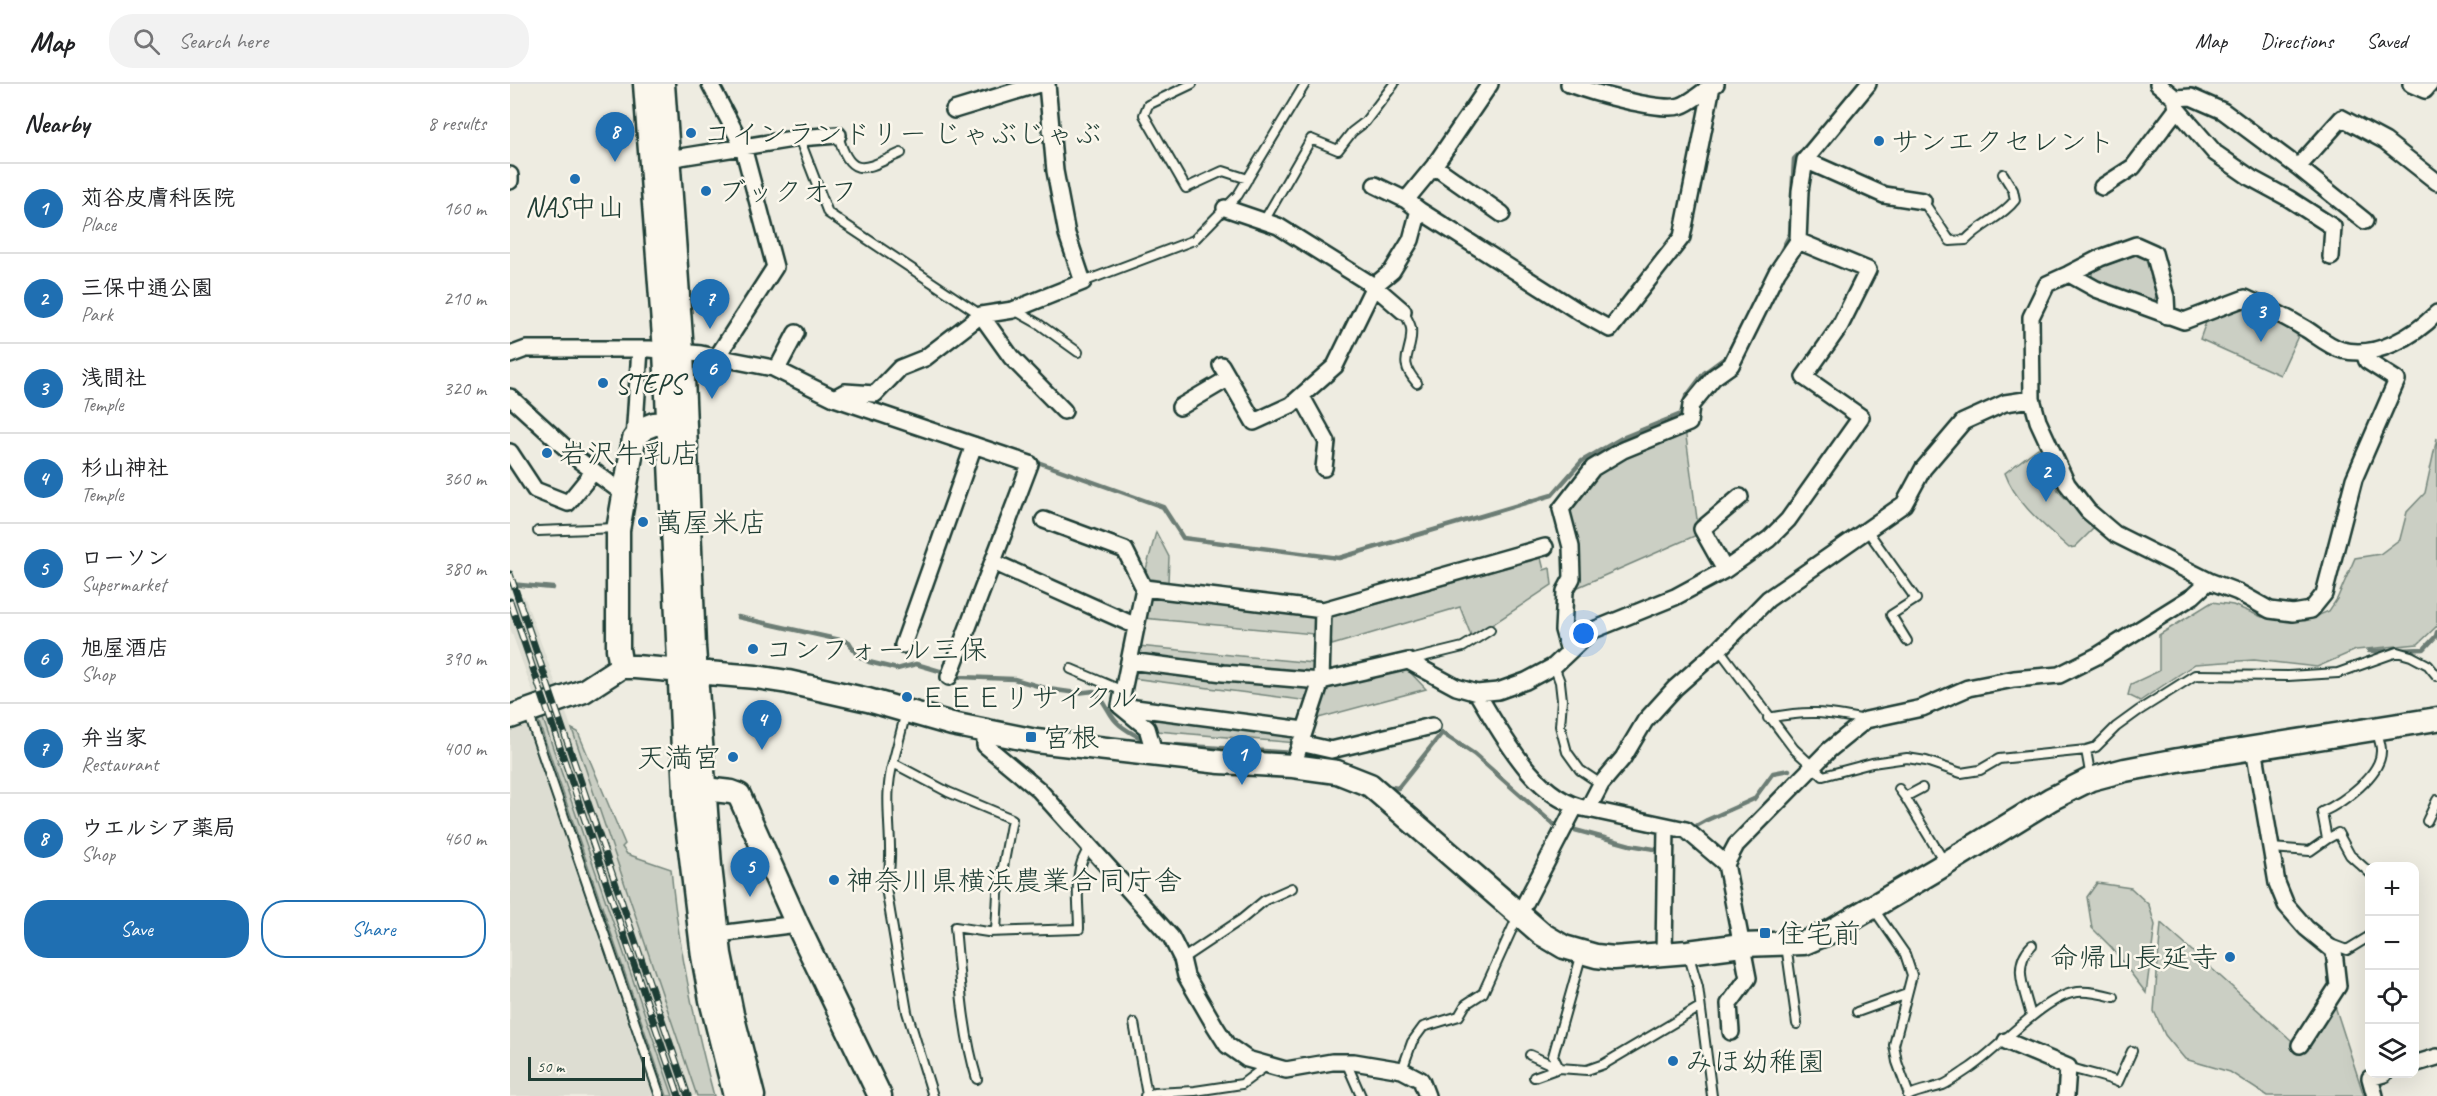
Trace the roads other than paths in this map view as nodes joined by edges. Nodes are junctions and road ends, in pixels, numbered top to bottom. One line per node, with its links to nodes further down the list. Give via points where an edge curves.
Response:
1 (645, 84): 53 (street)
2 (663, 84): 23 (street)
3 (710, 84): 21 (street)
4 (1038, 84): 18 (street)
5 (1047, 84): 44 (street, via 1055,171 1067,234)
6 (1192, 84): 29 (lane, via 1148,105 1144,115 1186,188 1223,171)
7 (1305, 84): 29 (lane)
8 (1394, 84): 39 (lane, via 1338,150 1311,140)
9 (1490, 84): 25 (street)
10 (1569, 84): 16 (street)
11 (1868, 84): 24 (street)
12 (2158, 84): 17 (street)
13 (2411, 84): 14 (street, via 2425,90)
14 (2430, 84)
15 (1714, 85): 16 (street, via 1680,106 1660,106); 37 (street, via 1682,237 1610,329)
16 (1592, 88)
17 (2176, 103): 26 (street, via 2192,97 2223,111); 33 (street, via 2133,167); 42 (street, via 2216,153 2333,227)
18 (954, 110)
19 (838, 135): 20 (street); 22 (lane, via 848,162 857,166 868,167)
20 (799, 138): 21 (street); 49 (lane, via 828,213)
21 (743, 147): 23 (street); 57 (street, via 775,267)
22 (901, 153)
23 (668, 159): 53 (street)
24 (1805, 160): 35 (street, via 1884,195); 41 (street)
25 (1434, 166): 34 (street); 38 (street)
26 (2298, 167): 31 (street, via 2342,118); 40 (street)
27 (2003, 174): 35 (lane, via 2015,200 1966,240 1950,240)
28 (510, 175): 30 (street)
29 (1248, 178): 36 (lane)
30 (510, 181)
31 (2437, 182)
32 (1375, 185): 34 (street)
33 (2102, 187)
34 (1406, 200): 37 (street)
35 (1923, 201)
36 (1225, 208): 39 (street); 44 (lane, via 1194,240)
37 (1419, 210): 45 (street, via 1411,240 1392,271)
38 (1502, 214)
39 (1264, 221): 45 (street)
40 (2365, 221)
41 (1798, 241): 80 (street, via 1868,270 1840,326 1804,377 1861,417 1788,520 1769,539); 89 (street, via 1777,272 1731,364 1691,405 1689,423 1623,450 1593,468 1561,509 1571,547 1572,578 1565,591 1563,630)
42 (2331, 257)
43 (2069, 274): 50 (street, via 2096,289); 50 (street, via 2136,245 2154,254); 63 (street, via 2047,284 2031,317)
44 (1083, 282): 46 (street)
45 (1374, 286): 47 (street); 61 (street, via 1335,366)
46 (1013, 310): 49 (street); 54 (lane)
47 (1403, 311): 59 (lane, via 1411,327 1407,371)
48 (2437, 313): 55 (street, via 2393,344)
49 (981, 315): 62 (street, via 925,358 900,368 875,394 844,392); 65 (street, via 1011,357)
50 (2167, 316): 55 (street, via 2184,321 2245,298 2341,350)
51 (796, 333): 58 (street)
52 (640, 350): 53 (street); 56 (street, via 526,349); 67 (street)
53 (673, 351): 57 (street); 66 (street); 95 (street)
54 (1078, 352)
55 (2364, 353): 81 (street, via 2367,361 2397,380 2354,479 2324,594 2311,610 2294,614 2270,610)
56 (510, 355)
57 (717, 357): 58 (street)
58 (777, 369): 62 (street)
59 (1417, 383)
60 (510, 397): 71 (street)
61 (1302, 397): 64 (street, via 1254,422 1225,372); 70 (street, via 1327,442)
62 (834, 398): 68 (street)
63 (2032, 399): 76 (street, via 2005,403 1963,422 1923,469 1904,504); 81 (street, via 2067,484 2088,511 2115,534)
64 (1180, 407)
65 (1064, 411)
66 (668, 423): 67 (street, via 644,428); 95 (street)
67 (634, 440): 72 (street)
68 (974, 445): 79 (street, via 1030,464); 87 (street)
69 (510, 452): 71 (street, via 535,490 568,503)
70 (1324, 468)
71 (594, 471): 72 (street)
72 (624, 494): 75 (street)
73 (1740, 496): 80 (street, via 1702,529)
74 (1044, 520): 82 (street, via 1125,550)
75 (618, 528): 77 (lane); 93 (street)
76 (1867, 530): 86 (lane, via 1916,599 1891,615); 88 (street, via 1768,599)
77 (538, 531)
78 (1545, 547): 83 (street)
79 (993, 562): 84 (street); 97 (street)
80 (1725, 570): 89 (street, via 1675,597 1591,631)
81 (2209, 581): 105 (street, via 2193,596 2126,638 2059,675 1968,688 1922,708)
82 (1144, 588): 83 (street); 84 (street)
83 (1323, 610): 98 (street)
84 (1136, 626): 90 (street)
85 (1490, 630): 91 (lane, via 1463,647)
86 (1907, 641)
87 (903, 645)
88 (1719, 649): 103 (lane); 117 (street, via 1645,721 1623,758)
89 (1569, 651): 92 (street)
90 (1129, 661): 98 (street); 100 (street)
91 (1408, 661): 98 (street); 99 (street, via 1456,687)
92 (1554, 666): 99 (street, via 1498,691); 117 (lane, via 1560,682 1560,726 1567,752 1580,770)
93 (621, 667): 95 (street); 102 (street, via 584,691)
94 (1071, 669): 100 (lane)
95 (687, 671): 101 (street, via 788,682); 119 (street); 137 (street, via 686,816)
96 (2437, 676): 111 (lane, via 2428,665 2397,652 2338,673 2195,675 2138,711 2096,747)
97 (949, 677)
98 (1321, 681): 109 (street)
99 (1477, 693): 123 (street, via 1532,774 1547,790)
100 (1121, 698): 109 (street); 112 (street, via 1147,728)
101 (906, 711): 108 (street); 113 (lane)
102 (519, 714): 171 (lane)
103 (1768, 718): 105 (lane, via 1796,712 1825,712); 115 (lane)
104 (2437, 719): 107 (street)
105 (1866, 720): 115 (street)
106 (1432, 726): 109 (street, via 1331,750)
107 (2376, 727): 110 (street); 126 (lane, via 2381,750 2378,763 2368,779 2335,807 2322,812)
108 (985, 731): 112 (street); 127 (street, via 985,745 1039,790)
109 (1302, 737): 114 (street)
110 (2254, 748): 116 (street); 128 (street)
111 (2086, 750): 115 (lane, via 1999,759 1980,770 1961,773 1907,758 1823,776); 116 (lane)
112 (1155, 755): 114 (street)
113 (893, 763): 136 (lane, via 1012,819 998,894); 175 (lane, via 888,779 891,872 886,888 907,1012)
114 (1293, 766): 134 (street, via 1337,772 1370,785)
115 (1812, 768): 129 (street, via 1736,845)
116 (2091, 779): 130 (street)
117 (1601, 784): 123 (street)
118 (1922, 788): 121 (lane)
119 (705, 789): 135 (street, via 739,795); 137 (street)
120 (1899, 789): 121 (lane)
121 (1905, 797): 130 (lane)
122 (2437, 800): 124 (lane)
123 (1581, 808): 125 (street); 134 (street)
124 (2427, 821)
125 (1666, 826): 129 (street, via 1686,830); 145 (street)
126 (2327, 839): 128 (lane, via 2310,851); 131 (lane, via 2338,833 2350,855)
127 (1090, 847): 136 (lane, via 1078,873 1079,929); 146 (street, via 1171,938)
128 (2271, 848): 139 (street, via 2277,883 2286,905 2310,933)
129 (1726, 864): 141 (street)
130 (1946, 864): 133 (street)
131 (2365, 868)
132 (1292, 888): 146 (lane, via 1265,900)
133 (1873, 907): 140 (street, via 1830,932 1804,943); 147 (lane, via 1905,954 1912,975)
134 (1519, 915): 143 (street, via 1557,943); 165 (lane, via 1483,993 1466,1004 1459,1016 1423,1027 1412,1042)
135 (797, 924): 137 (street); 174 (street)
136 (996, 931): 168 (lane, via 955,927 965,1024)
137 (708, 935): 172 (street, via 711,1000); 173 (street)
138 (2365, 939): 139 (lane, via 2347,950)
139 (2324, 941): 156 (street, via 2334,951 2338,986)
140 (1786, 944): 141 (street); 153 (lane)
141 (1742, 945): 144 (street); 154 (street, via 1748,978 1729,1004)
142 (2032, 945): 151 (lane, via 2023,954 2019,969)
143 (1582, 952): 145 (street, via 1614,958); 164 (lane, via 1553,1056)
144 (1688, 952): 145 (street); 149 (lane)
145 (1664, 954)
146 (1182, 959): 162 (street, via 1186,976 1227,1044 1247,1059)
147 (1907, 994): 150 (lane); 170 (lane, via 1894,1045)
148 (2114, 997): 151 (lane, via 2076,992)
149 (1700, 1007): 164 (lane, via 1604,1064 1587,1070); 178 (lane)
150 (1857, 1012)
151 (2031, 1016): 155 (lane)
152 (1134, 1023): 169 (lane)
153 (1797, 1024)
154 (1731, 1032)
155 (2006, 1041): 163 (street); 170 (lane, via 1943,1084)
156 (2300, 1045)
157 (2132, 1051): 163 (lane, via 2118,1082)
158 (1530, 1055): 164 (lane)
159 (2437, 1057): 161 (street)
160 (1346, 1062): 162 (street, via 1286,1070); 165 (street); 176 (lane)
161 (2419, 1063)
162 (1266, 1066): 169 (lane, via 1242,1084)
163 (2068, 1067): 179 (street)
164 (1559, 1068): 166 (lane)
165 (1402, 1070): 177 (street, via 1421,1080)
166 (1534, 1077)
167 (2370, 1078): 180 (street)
168 (977, 1079)
169 (1150, 1095)
170 (1909, 1095)
171 (660, 1096)
172 (735, 1096)
173 (753, 1096)
174 (880, 1096)
175 (933, 1096)
176 (1361, 1096)
177 (1427, 1096)
178 (1712, 1096)
179 (2066, 1096)
180 (2375, 1096)

